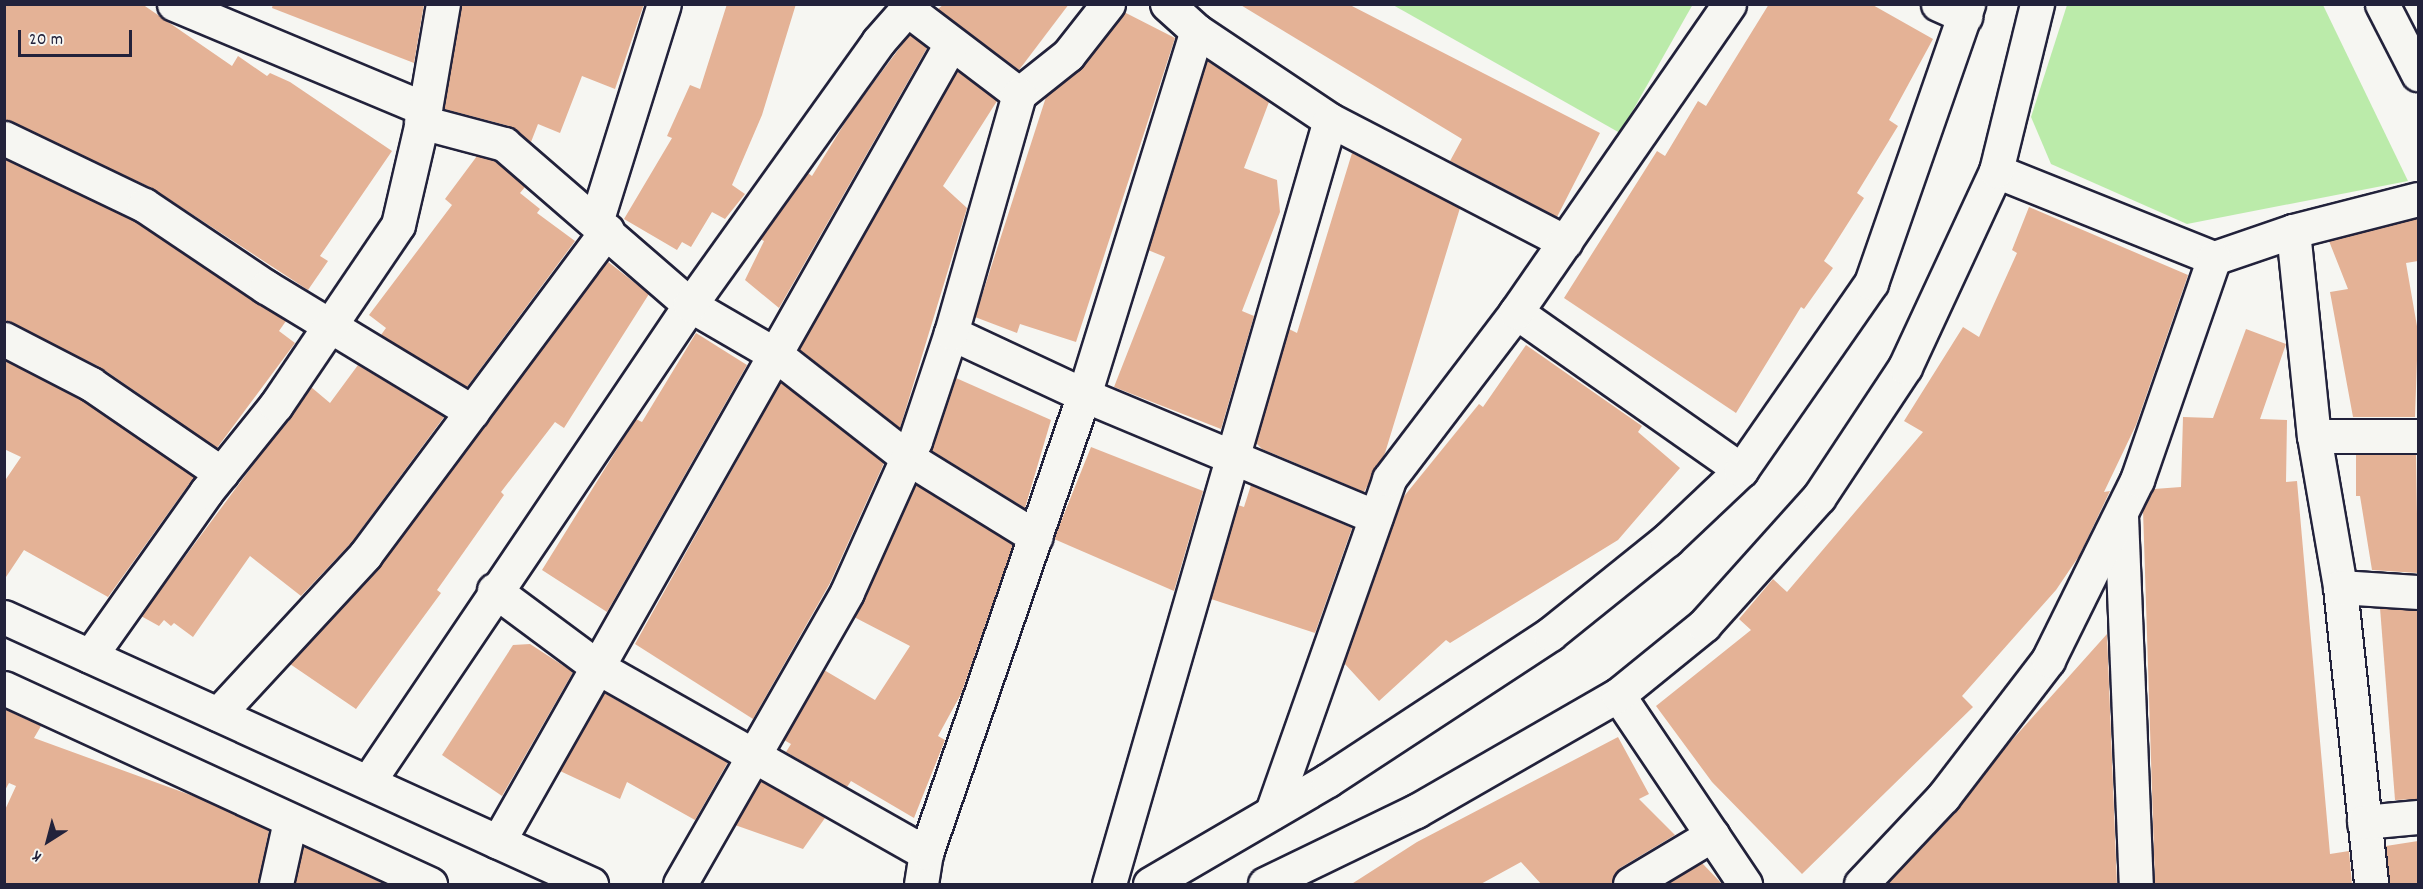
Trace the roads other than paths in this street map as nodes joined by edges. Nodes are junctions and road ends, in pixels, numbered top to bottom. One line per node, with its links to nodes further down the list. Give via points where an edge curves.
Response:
1 (174, 4): 16 (street)
2 (442, 4): 16 (street)
3 (664, 4): 21 (street)
4 (1108, 4): 15 (street, via 1068,55)
5 (1167, 4): 11 (street)
6 (1729, 4): 23 (street)
7 (2037, 4): 19 (street)
8 (2382, 4): 12 (street)
9 (908, 7): 13 (street); 25 (street, via 878,42)
10 (1957, 8): 37 (street, via 1871,283)
11 (1197, 31): 17 (street); 31 (street)
12 (2408, 32): 14 (street)
13 (951, 44): 15 (street); 30 (street)
14 (2418, 74)
15 (1019, 94): 28 (street)
16 (423, 116): 21 (street, via 504,144); 27 (street, via 398,225)
17 (1330, 120): 23 (street); 36 (street)
18 (4, 138): 27 (street, via 144,206)
19 (1996, 171): 24 (street); 49 (street, via 1905,367 1819,497 1704,625)
20 (2418, 199): 22 (street)
21 (602, 226): 25 (street); 32 (street)
22 (2293, 231): 24 (street); 33 (street)
23 (1565, 242): 26 (street)
24 (2214, 258): 39 (street, via 2137,480)
25 (690, 306): 30 (street); 43 (street)
26 (1516, 312): 37 (street); 40 (street, via 1389,479)
27 (328, 326): 32 (street); 38 (street, via 276,405)
28 (951, 333): 31 (street); 35 (street)
29 (4, 339): 38 (street, via 91,384)
30 (776, 355): 35 (street); 47 (street)
31 (1084, 395): 36 (street); 41 (street)
32 (472, 412): 50 (street, via 365,555)
33 (2314, 436): 34 (street); 42 (street)
34 (2418, 436)
35 (908, 458): 41 (street); 51 (street, via 847,592)
36 (1236, 459): 40 (street); 64 (street)
37 (1741, 470): 53 (street, via 1667,540 1550,634)
38 (221, 473): 46 (street)
39 (2121, 511): 69 (street, via 2048,660 1943,797); 70 (street)
40 (1375, 518): 53 (street)
41 (1036, 537): 59 (street)
42 (2340, 587): 44 (street); 56 (street)
43 (494, 590): 47 (street); 52 (street)
44 (2418, 592)
45 (4, 617): 46 (street)
46 (90, 656): 50 (street)
47 (599, 668): 51 (street); 58 (street)
48 (4, 688): 55 (street)
49 (1618, 695): 57 (street); 66 (street, via 1416,811)
50 (218, 714): 52 (street)
51 (755, 757): 59 (street); 63 (street)
52 (368, 782): 58 (street)
53 (1272, 812): 65 (street)
54 (2418, 817): 56 (street)
55 (290, 821): 60 (street); 61 (street)
56 (2364, 822): 71 (street)
57 (1712, 835): 67 (street); 68 (street)
58 (498, 842): 62 (street)
59 (924, 869)
60 (276, 885)
61 (430, 885)
62 (591, 885)
63 (680, 885)
64 (1109, 885)
65 (1150, 885)
66 (1265, 885)
67 (1630, 885)
68 (1745, 885)
69 (1861, 885)
70 (2136, 885)
71 (2371, 885)

